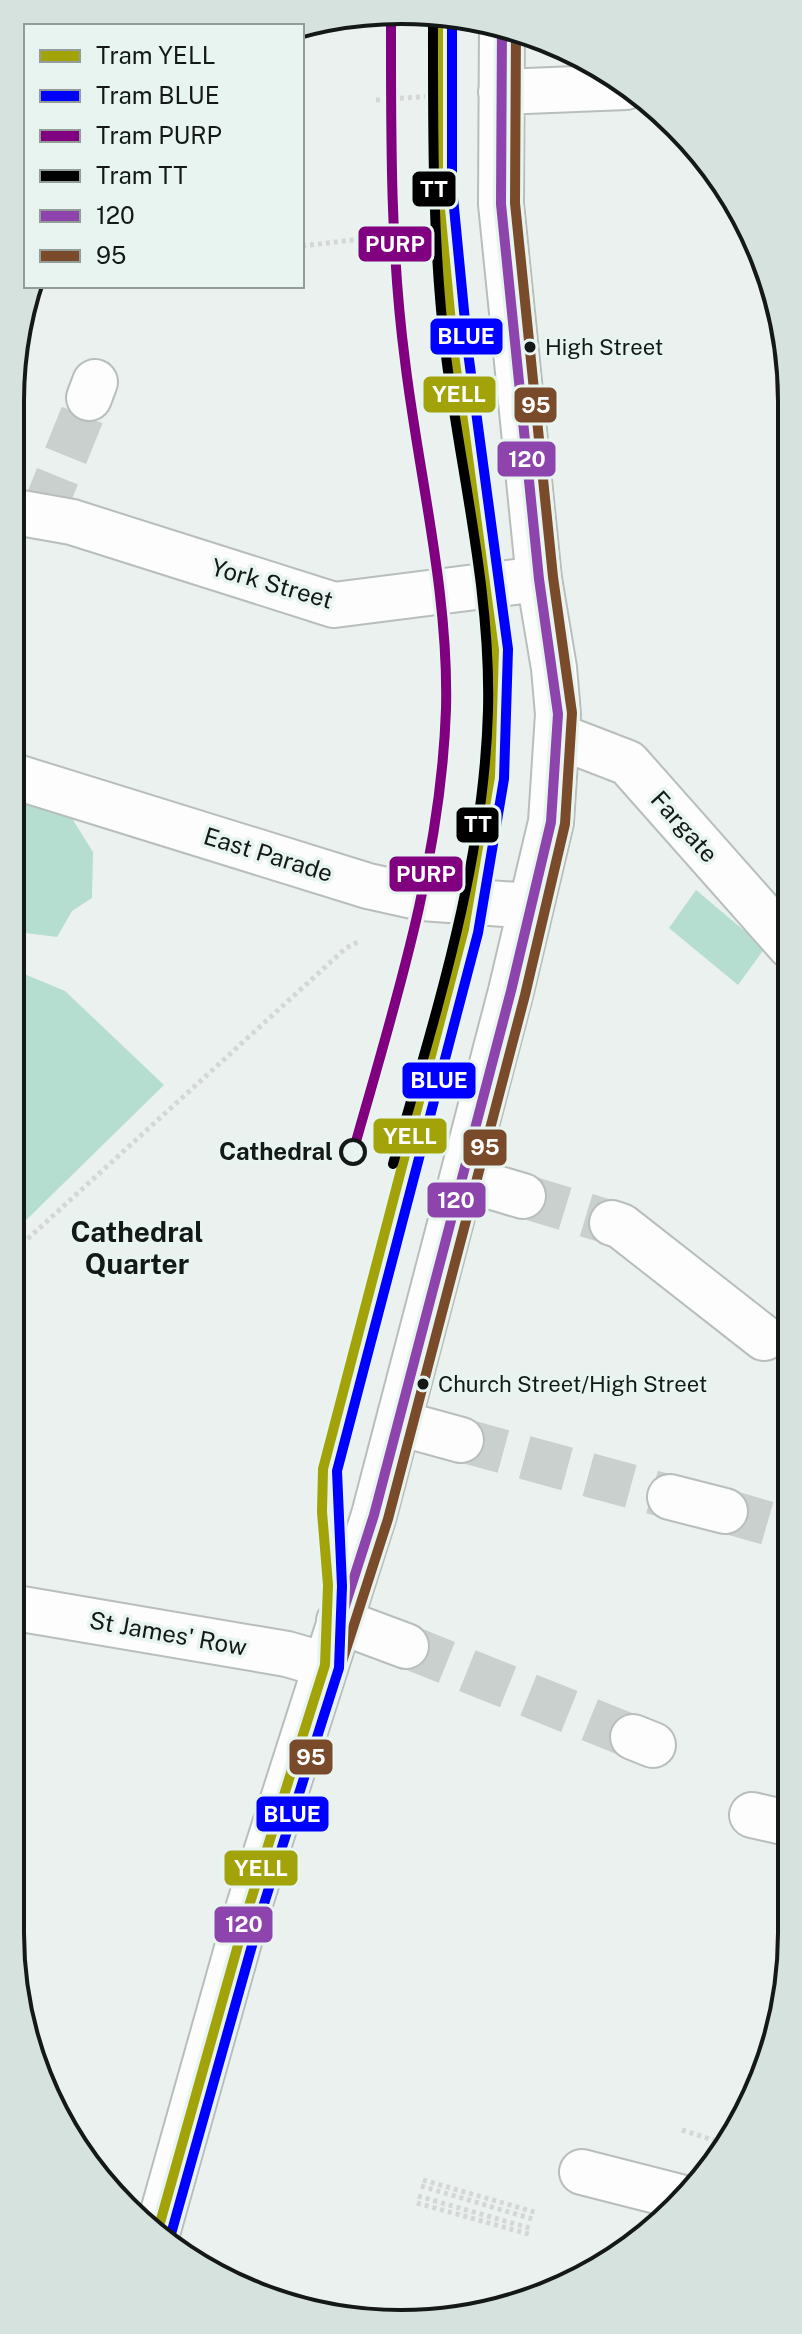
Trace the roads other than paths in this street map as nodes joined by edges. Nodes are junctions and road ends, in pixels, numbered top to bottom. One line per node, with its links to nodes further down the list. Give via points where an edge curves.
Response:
1 (502, 38): 3 (street)
2 (609, 88): 3 (street)
3 (501, 92): 5 (street, via 501,204)
4 (24, 513): 5 (street, York Street, via 72,522 334,605)
5 (539, 579): 6 (street, via 554,668)
6 (558, 736): 8 (street, via 551,822); 9 (street, Fargate, via 628,763)
7 (24, 779): 8 (street, East Parade, via 368,886 422,898)
8 (531, 906): 10 (street)
9 (778, 927)
10 (462, 1178): 11 (street); 14 (street)
11 (523, 1196)
12 (612, 1223): 13 (street)
13 (764, 1338)
14 (399, 1423): 15 (street); 19 (street)
15 (461, 1440)
16 (670, 1497): 17 (street)
17 (725, 1511)
18 (24, 1609): 21 (street, St James' Row)
19 (339, 1621): 20 (street); 21 (street)
20 (406, 1646)
21 (325, 1665): 24 (street, via 249,1906)
22 (582, 2172): 23 (street)
23 (672, 2195)
24 (160, 2223)

